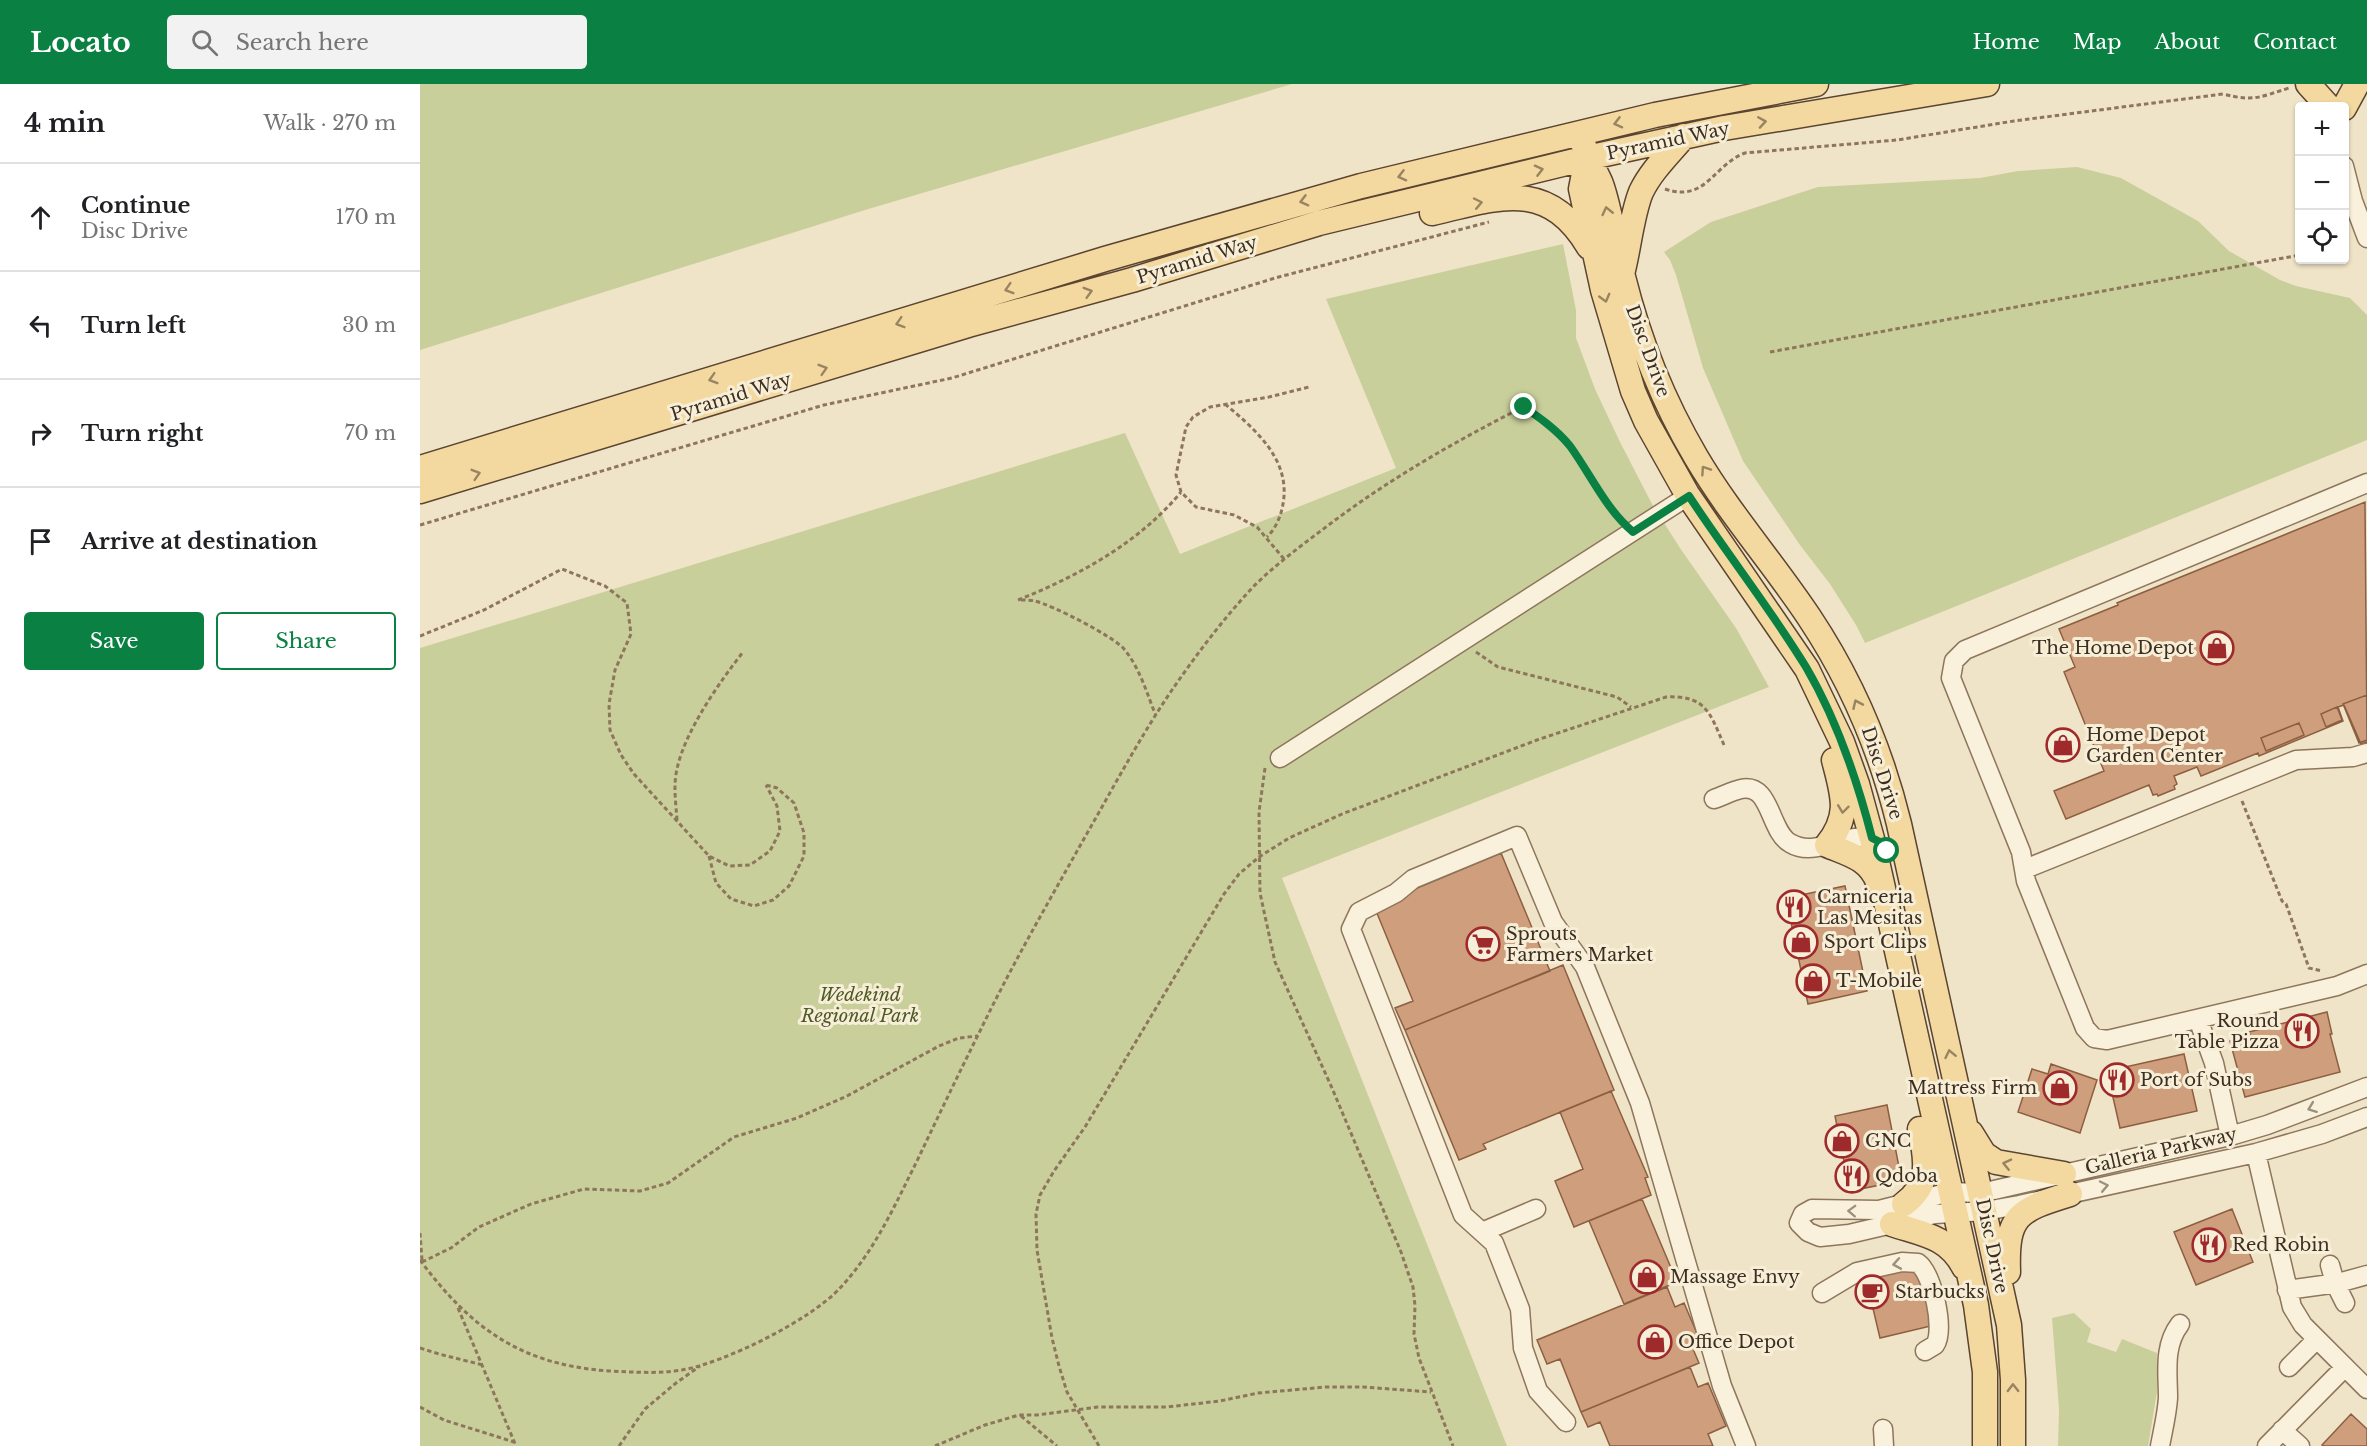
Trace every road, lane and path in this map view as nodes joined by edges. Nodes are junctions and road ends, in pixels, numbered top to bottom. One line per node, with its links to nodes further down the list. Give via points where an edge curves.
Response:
1 (1816, 84): 7 (main road, Pyramid Way, one-way to 7)
2 (1987, 84): 8 (main road, Pyramid Way, one-way to 2)
3 (2357, 84): 6 (main road)
4 (2301, 85): 5 (main road); 11 (path, via 2260,99 2223,94 1897,140 1745,153 1693,191 1676,193)
5 (2323, 102)
6 (2347, 102)
7 (1581, 133): 9 (main road, Disc Drive); 21 (main road, Pyramid Way, one-way to 21, via 1284,207)
8 (1684, 136): 9 (main road, Pyramid Way); 17 (main road, via 1642,190)
9 (1587, 159): 13 (main road, Pyramid Way, one-way to 9); 16 (main road, Disc Drive, via 1581,189); 17 (main road, Disc Drive, one-way to 9, via 1601,184)
10 (2349, 185): 14 (street)
11 (1658, 186)
12 (1496, 220): 26 (path, via 1275,278 952,378 824,405)
13 (1319, 224): 16 (main road, one-way to 16, via 1343,232 1520,197 1560,213 1582,235); 23 (main road, Pyramid Way, one-way to 13)
14 (2367, 238)
15 (2295, 256): 18 (path)
16 (1596, 262): 25 (main road, Disc Drive, one-way to 25, via 1633,391 1668,464)
17 (1622, 275): 33 (main road, Disc Drive, one-way to 17, via 1716,488 1680,428 1646,354)
18 (1770, 352)
19 (1309, 387): 20 (path)
20 (1225, 404): 24 (path, via 1210,406 1186,427 1176,475); 28 (path, via 1256,430 1283,472 1286,490 1282,513)
21 (420, 468)
22 (2367, 483): 47 (street, via 1959,653 1951,669 1953,687)
23 (420, 491)
24 (1181, 492): 28 (path, via 1196,507 1234,515 1257,527); 36 (path, via 1167,510 1099,562 1018,600 1045,605 1124,648)
25 (1689, 496): 27 (street); 31 (main road, Disc Drive); 33 (main road, via 1718,512 1786,605)
26 (420, 525)
27 (1633, 532): 29 (path, via 1601,496 1569,445 1524,407 1419,462); 32 (street)
28 (1266, 537): 29 (path)
29 (1284, 559): 36 (path, via 1224,621)
30 (420, 636): 42 (path, via 484,610 562,569 605,586 627,603 631,634 615,670 609,704 610,730 634,774)
31 (1785, 636): 43 (main road, Disc Drive, via 1842,742); 44 (main road, one-way to 44, via 1834,757 1844,801 1839,827)
32 (1463, 641): 35 (path, via 1498,668 1617,697); 39 (street)
33 (1827, 646): 51 (main road, Disc Drive, one-way to 33, via 1891,792 1873,739)
34 (742, 652): 42 (path, via 720,682 686,744 677,769)
35 (1632, 708): 37 (path, via 1666,697 1685,696 1701,704); 46 (path, via 1342,814 1289,838)
36 (1156, 716): 54 (path)
37 (1724, 745)
38 (2367, 753): 47 (street, via 2296,760)
39 (1273, 763): 46 (path, via 1259,812)
40 (2240, 796): 50 (path, via 2309,968 2324,972)
41 (1714, 799): 44 (street, via 1741,789 1756,790 1765,800 1781,836 1789,843 1805,848)
42 (677, 822): 45 (path)
43 (1872, 838): 44 (street, via 1858,836); 48 (main road, Disc Drive); 51 (main road, via 1890,856 1907,930)
44 (1827, 845): 48 (main road, via 1870,866)
45 (709, 856): 45 (path, via 716,883 731,899 754,906 773,900 789,886 804,856 804,833 794,803 777,788 766,785 777,806 780,831 770,851 750,865 729,866)
46 (1259, 857): 86 (path, via 1260,893 1275,962 1401,1252 1413,1287 1419,1358); 88 (path, via 1224,894 1040,1196 1037,1250 1052,1338 1067,1392)
47 (2025, 869): 52 (street, via 2026,881 2088,1034 2107,1040)
48 (1885, 901): 53 (main road, Disc Drive)
49 (2367, 974): 52 (street, via 2337,986)
50 (2325, 976)
51 (1938, 998): 56 (main road, Disc Drive, one-way to 51)
52 (2198, 1019): 58 (street, via 2214,1063)
53 (1913, 1026): 61 (main road, Disc Drive); 64 (main road, via 1915,1100 1926,1162 1917,1193)
54 (978, 1036): 67 (path, via 939,1046 797,1118 734,1137 668,1183 640,1191 584,1189 531,1204 478,1227 451,1248); 81 (path, via 890,1215 867,1255 840,1289 815,1311 775,1334)
55 (2367, 1087): 58 (street, Galleria Parkway, one-way to 58)
56 (1964, 1117): 60 (main road, one-way to 56, via 1988,1158); 62 (main road, Disc Drive)
57 (2367, 1117): 59 (street, Galleria Parkway)
58 (2230, 1136): 60 (street, Galleria Parkway)
59 (2256, 1153): 60 (street, Galleria Parkway, one-way to 59); 72 (street)
60 (2067, 1184): 62 (street, Galleria Parkway); 77 (main road, via 2021,1213 2010,1230)
61 (1953, 1202): 62 (street, Galleria Parkway); 64 (street, Galleria Parkway); 71 (main road, Disc Drive)
62 (1983, 1202): 77 (main road, Disc Drive)
63 (1536, 1209): 65 (street)
64 (1898, 1214): 71 (main road, one-way to 71, via 1953,1249)
65 (1482, 1232): 91 (street, via 1494,1243 1520,1309 1523,1348 1538,1391); 99 (street, via 1463,1215 1352,929 1359,912 1396,893 1413,879 1517,836 1552,922 1585,967 1640,1103 1722,1386)
66 (420, 1233): 67 (path)
67 (421, 1261): 75 (path)
68 (2330, 1265): 70 (street)
69 (2367, 1275): 70 (street)
70 (2335, 1283): 72 (street); 74 (street)
71 (1972, 1289): 89 (main road, Disc Drive, via 1982,1342)
72 (2287, 1290): 78 (street, via 2297,1317)
73 (1822, 1293): 80 (street, one-way to 73, via 1935,1345 1940,1332 1931,1282 1918,1263 1902,1262 1857,1272)
74 (2345, 1303)
75 (457, 1306): 81 (path, via 504,1340 556,1364 660,1373); 82 (path)
76 (2180, 1324): 103 (street, via 2170,1340 2168,1400)
77 (2009, 1325): 102 (main road, Disc Drive, one-way to 77)
78 (2318, 1339): 83 (street); 84 (street)
79 (420, 1348): 82 (path)
80 (1925, 1351)
81 (704, 1364): 94 (path, via 645,1409)
82 (483, 1365): 93 (path)
83 (2289, 1367)
84 (2345, 1367): 85 (street); 92 (street)
85 (2367, 1389)
86 (1431, 1392): 88 (path, via 1326,1387 1167,1407); 98 (path)
87 (420, 1407): 93 (path, via 444,1420)
88 (1078, 1409): 90 (path); 97 (path)
89 (1986, 1413): 100 (main road, Disc Drive); 101 (main road)
90 (1019, 1414): 95 (path); 96 (path)
91 (1566, 1422)
92 (2282, 1430): 104 (street); 105 (street)
93 (515, 1444)
94 (619, 1446)
95 (935, 1446)
96 (1057, 1446)
97 (1099, 1446)
98 (1454, 1446)
99 (1746, 1446)
100 (1985, 1446)
101 (1992, 1446)
102 (2013, 1446)
103 (2160, 1446)
104 (2267, 1446)
105 (2300, 1446)

